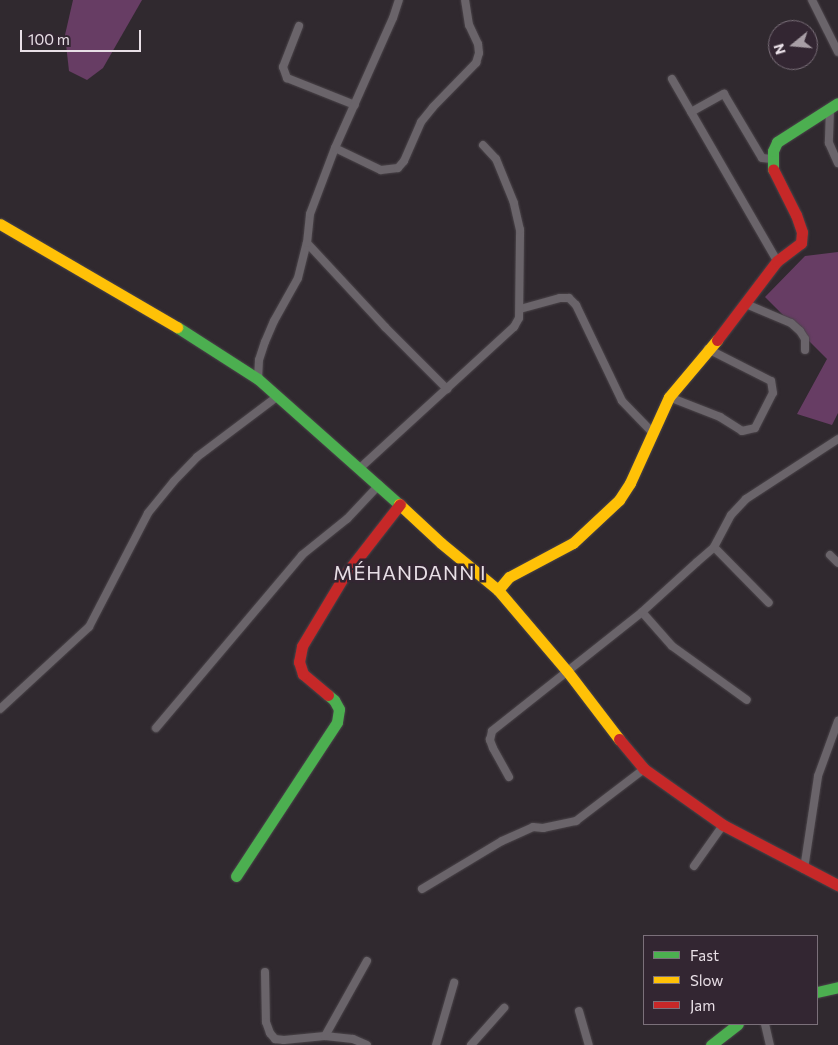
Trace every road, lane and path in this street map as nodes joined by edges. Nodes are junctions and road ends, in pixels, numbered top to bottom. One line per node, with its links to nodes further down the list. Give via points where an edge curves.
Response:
1 (399, 0): 7 (street)
2 (465, 0): 11 (street, via 469,25 478,44 476,63 421,122 398,168 381,170)
3 (812, 0): 5 (street)
4 (299, 26): 7 (street, via 283,67 287,78)
5 (838, 52)
6 (672, 79): 9 (street)
7 (355, 105): 11 (street)
8 (834, 106): 12 (street, via 777,142); 13 (street, via 829,143)
9 (691, 112): 12 (street, via 724,94 762,158); 16 (street)
10 (483, 145): 18 (street, via 496,160 514,204 520,230)
11 (335, 148): 15 (street, via 310,214)
12 (772, 159): 16 (street, via 773,170 802,232 801,243)
13 (838, 163)
14 (0, 224): 21 (street, via 165,320)
15 (307, 243): 21 (street, via 298,278 265,342); 22 (street)
16 (777, 262): 17 (street)
17 (746, 304): 19 (street); 20 (street, via 791,323 805,339)
18 (520, 308): 22 (street, via 514,327); 25 (street, via 569,298 576,305 622,401)
19 (708, 349): 24 (street); 24 (street, via 772,381 772,393 755,428 742,431 720,417)
20 (805, 350)
21 (258, 379): 23 (street)
22 (447, 388): 27 (street)
23 (278, 396): 27 (street); 38 (street, via 197,458 174,481 148,513 89,627)
24 (669, 397): 25 (street)
25 (652, 432): 33 (street, via 619,500 573,543 509,577)
26 (838, 438): 30 (street, via 746,499 731,515)
27 (360, 468): 28 (street)
28 (379, 485): 29 (street); 40 (street, via 346,519 302,555)
29 (400, 504): 33 (street); 46 (street, via 344,576 302,646 299,662 303,674 334,700 339,709 337,722)
30 (714, 547): 34 (street); 35 (street)
31 (830, 555): 32 (street)
32 (838, 563)
33 (498, 590): 36 (street)
34 (769, 604)
35 (642, 612): 36 (street); 37 (street, via 672,646)
36 (567, 671): 41 (street); 42 (street, via 492,732 493,748)
37 (747, 700)
38 (0, 709)
39 (838, 721): 45 (street, via 818,776)
40 (156, 728)
41 (644, 770): 43 (street); 48 (street, via 576,821 533,827 502,841)
42 (509, 777)
43 (723, 825): 44 (street); 45 (street)
44 (694, 866)
45 (804, 870): 47 (street)
46 (236, 876)
47 (838, 885)
48 (422, 888)
49 (367, 961): 58 (street)
50 (265, 972): 58 (street, via 266,1022 275,1039)
51 (454, 983): 60 (street)
52 (838, 987): 53 (street)
53 (818, 992)
54 (504, 1008): 61 (street)
55 (579, 1011): 62 (street)
56 (737, 1025): 63 (street)
57 (765, 1025): 64 (street)
58 (325, 1036): 59 (street, via 353,1038)
59 (367, 1045)
60 (436, 1045)
61 (471, 1045)
62 (589, 1045)
63 (711, 1045)
64 (770, 1045)

